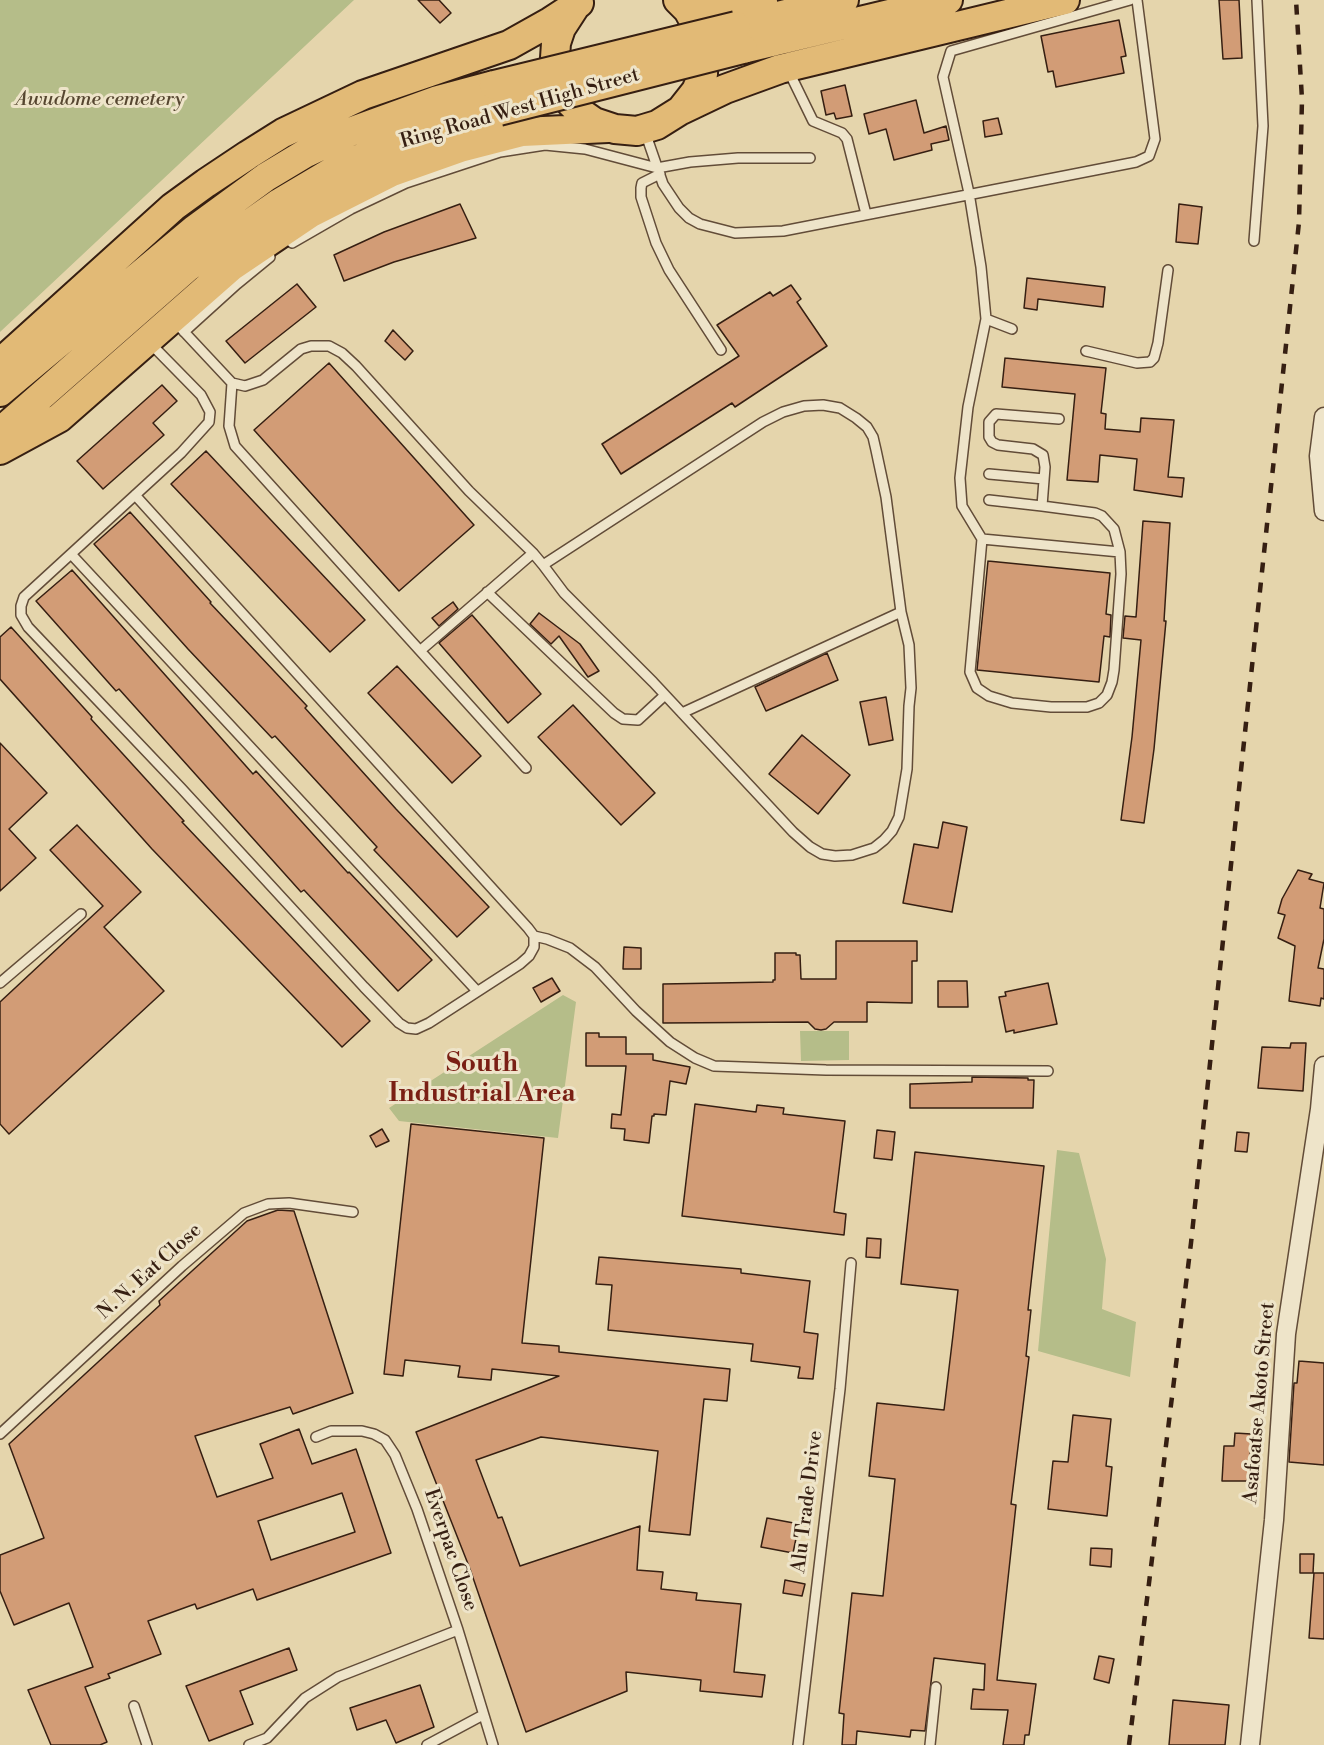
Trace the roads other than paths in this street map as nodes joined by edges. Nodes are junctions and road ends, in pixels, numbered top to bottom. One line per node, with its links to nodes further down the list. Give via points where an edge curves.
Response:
1 (774, 0): 10 (main road, via 709,12)
2 (844, 0): 13 (main road, Ring Road West High Street, bridge)
3 (948, 0): 13 (main road, Ring Road West High Street, bridge, via 638,75)
4 (1013, 0): 11 (main road)
5 (1065, 0): 14 (main road, via 780,69)
6 (1130, 0): 19 (lane, via 951,51 944,77)
7 (1137, 0): 19 (lane, via 1155,139 1149,156 1136,162)
8 (1257, 0): 21 (lane, via 1263,126)
9 (580, 1): 15 (main road, via 568,14 559,36 557,74 570,102); 29 (main road, via 509,45 363,95 291,129 248,155 173,207)
10 (683, 5): 11 (main road, via 696,21 704,47)
11 (703, 74): 14 (main road)
12 (793, 80): 20 (lane, via 813,121 843,133)
13 (496, 98): 31 (main road, Ring Road West High Street, via 438,100 306,153 195,229); 34 (main road, Ring Road West High Street, via 434,129 338,168 279,203 188,267)
14 (681, 110): 16 (main road)
15 (608, 128): 16 (main road, Ring Road West High Street); 24 (main road, Ring Road West High Street, via 522,132 392,171 310,213 253,251)
16 (644, 129): 18 (lane)
17 (810, 158): 18 (lane, via 690,162)
18 (658, 171): 20 (lane, via 671,197 689,218 735,233 783,231); 24 (lane, via 566,146 545,145 500,152 452,167 379,195 323,224 280,250); 27 (lane, via 640,188 656,243)
19 (969, 193): 20 (lane); 23 (lane)
20 (866, 214)
21 (1254, 241)
22 (1168, 270): 28 (lane, via 1158,343 1150,362 1137,363)
23 (986, 319): 25 (lane); 42 (lane, via 968,406 959,492 966,515)
24 (178, 326): 26 (main road, Ring Road West High Street); 30 (lane)
25 (1012, 329)
26 (148, 341): 35 (main road, Ring Road West High Street, via 59,418); 38 (lane, via 201,395 210,412 205,428)
27 (721, 350)
28 (1086, 351)
29 (0, 363)
30 (232, 383): 44 (lane, via 245,386 263,380 310,346 328,346 342,353 469,491); 49 (lane, via 228,415 235,446)
31 (0, 392)
32 (1324, 417): 41 (street, via 1319,456)
33 (1059, 419): 37 (lane, via 996,414 989,422 988,437 992,442 1043,454)
34 (0, 432)
35 (0, 450)
36 (989, 474): 37 (lane)
37 (1044, 479): 40 (lane)
38 (135, 495): 45 (lane); 54 (lane)
39 (989, 500): 40 (lane)
40 (1042, 506): 43 (lane, via 1102,516 1114,529)
41 (1324, 511)
42 (982, 539): 43 (lane); 43 (lane, via 972,680 989,696 1041,706 1087,707 1107,696 1114,670)
43 (1120, 552)
44 (533, 553): 46 (lane); 47 (lane)
45 (71, 554): 56 (lane); 56 (lane, via 24,597 21,615 28,627 399,1023 416,1029)
46 (543, 566): 48 (lane, via 763,422 804,406 823,405 840,408 856,418 873,437 886,497); 50 (lane)
47 (487, 592): 49 (lane); 50 (lane, via 622,718 638,720)
48 (901, 612): 51 (lane); 51 (lane, via 911,667 908,769 899,818 874,848 835,856 810,847)
49 (421, 650): 52 (lane)
50 (665, 695): 51 (lane)
51 (682, 713)
52 (526, 768)
53 (81, 914): 55 (lane)
54 (534, 936): 56 (lane, via 529,956); 58 (lane, via 570,948 595,967 670,1042 714,1066)
55 (0, 983)
56 (477, 991)
57 (1324, 1066): 73 (street, Asafoatse Akoto Street, via 1286,1334 1274,1520)
58 (1048, 1071)
59 (353, 1212): 61 (lane, N. N. Eat Close, via 289,1203 268,1204 244,1213)
60 (851, 1263): 71 (lane, Alu Trade Drive)
61 (0, 1434)
62 (316, 1437): 63 (lane, Everpac Close, via 345,1430 374,1434 385,1440 408,1485)
63 (458, 1630): 66 (lane, Everpac Close); 68 (lane, via 338,1677 305,1698 267,1738)
64 (936, 1687): 72 (lane)
65 (134, 1706): 67 (lane)
66 (483, 1715): 69 (lane); 70 (lane, Everpac Close)
67 (147, 1745)
68 (249, 1745)
69 (427, 1745)
70 (493, 1745)
71 (798, 1745)
72 (930, 1745)
73 (1250, 1745)

